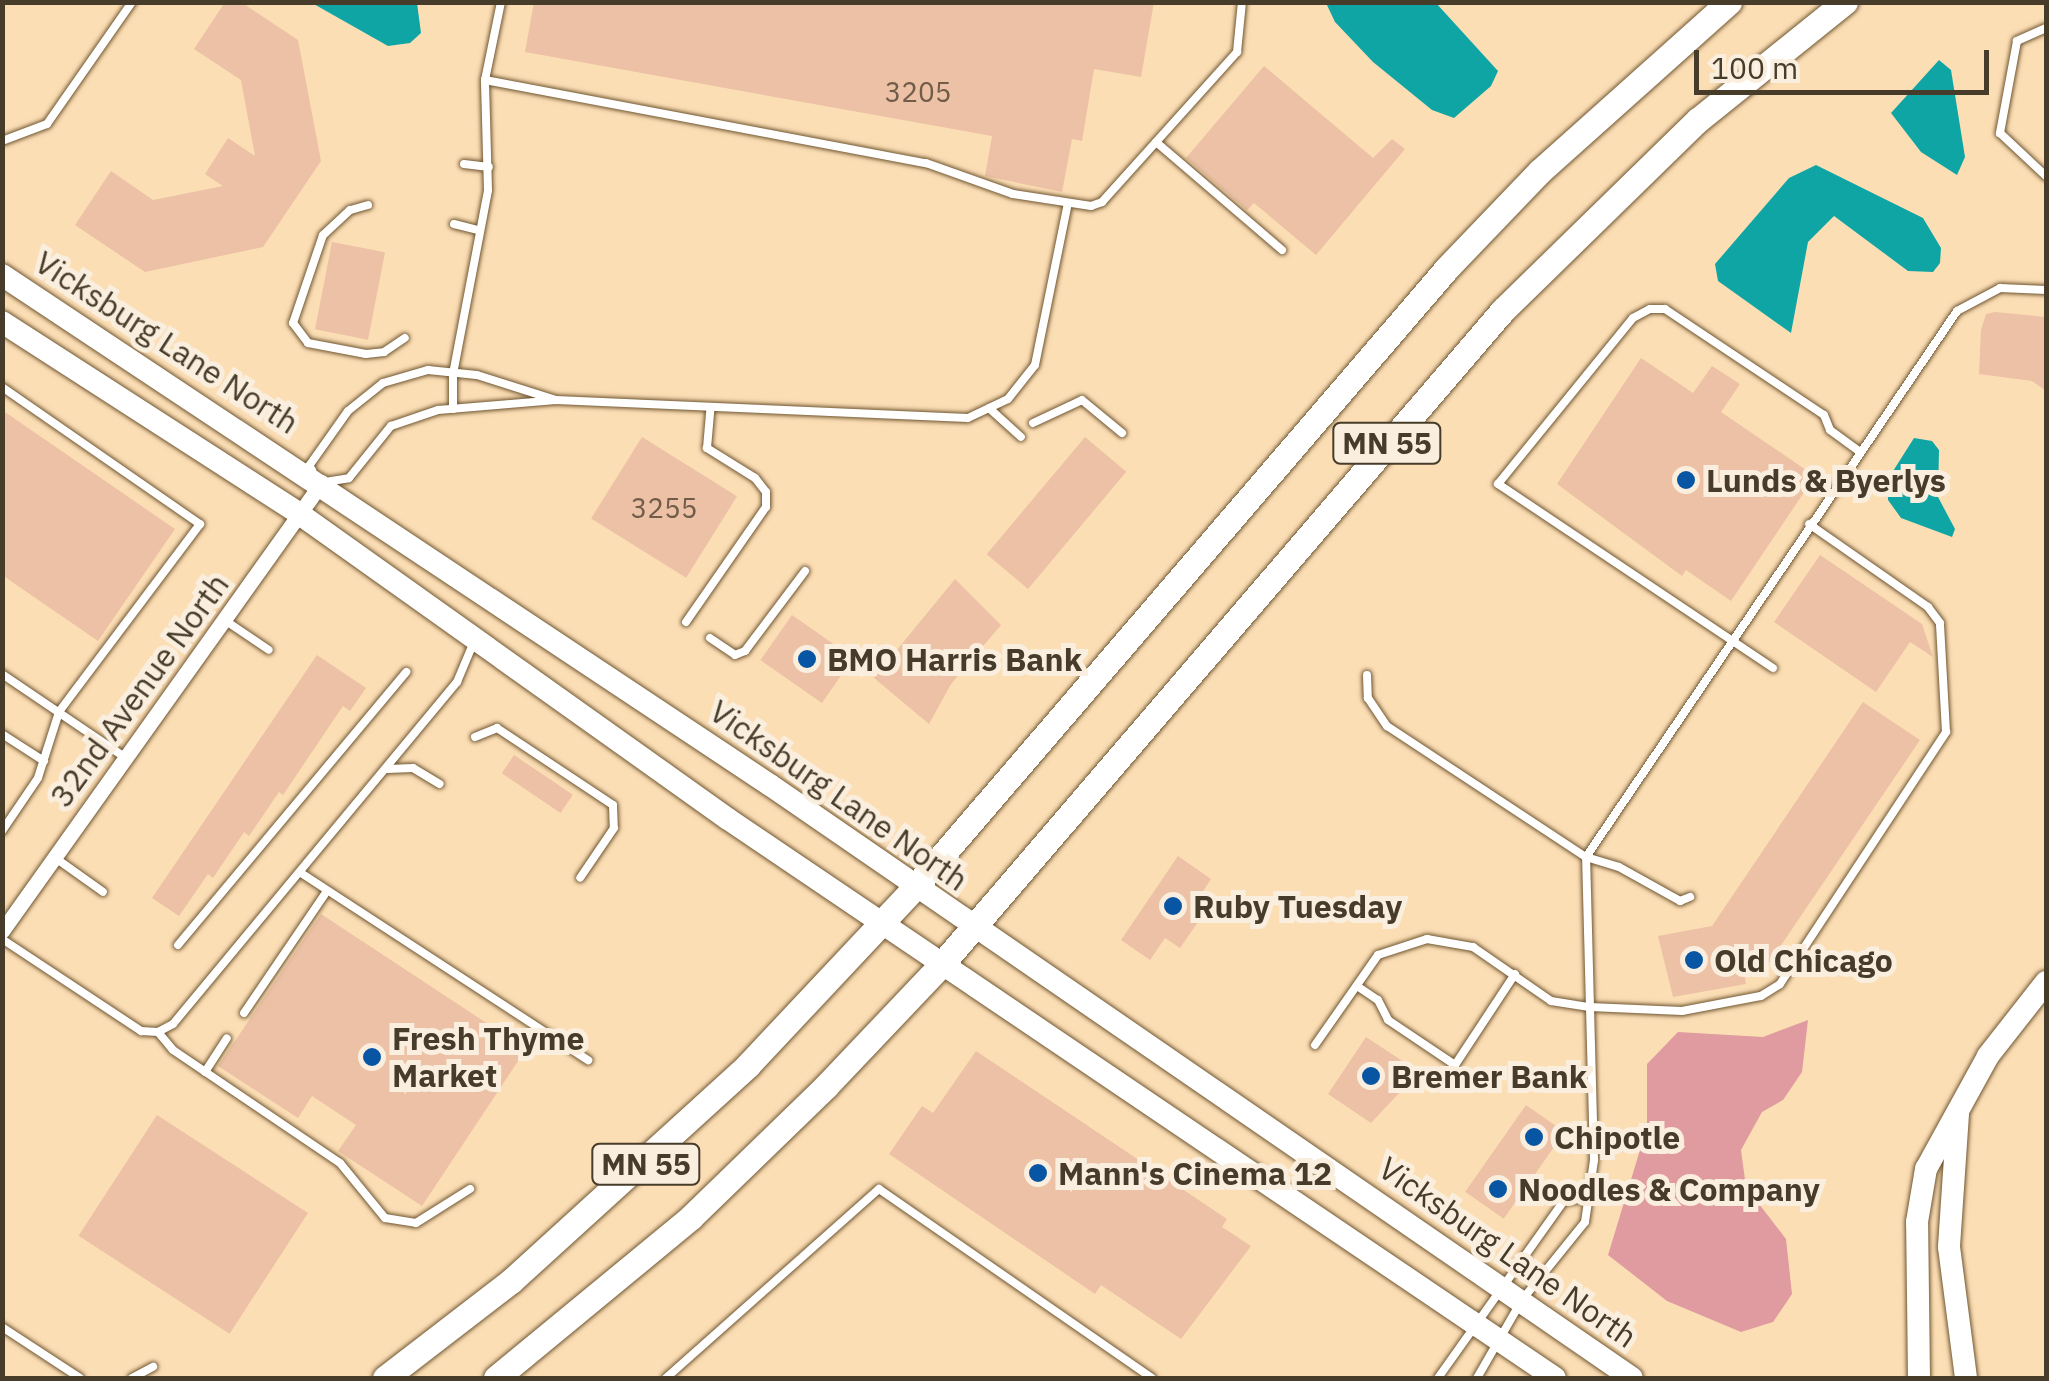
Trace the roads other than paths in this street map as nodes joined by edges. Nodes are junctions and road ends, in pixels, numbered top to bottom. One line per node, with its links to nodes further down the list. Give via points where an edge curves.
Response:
1 (132, 2): 8 (lane, via 47,124)
2 (502, 2): 7 (lane)
3 (1242, 2): 9 (lane, via 1237,52)
4 (1729, 2): 58 (main road, MN 55, via 1540,171 1446,268)
5 (1844, 2): 63 (main road, MN 55, via 1684,132 1503,310)
6 (2046, 28): 12 (lane, via 2017,41 2000,133)
7 (485, 80): 11 (lane); 13 (lane, via 926,163 1013,194)
8 (2, 142)
9 (1156, 142): 13 (lane, via 1102,202); 17 (lane)
10 (464, 164): 11 (lane)
11 (488, 168): 16 (lane)
12 (2046, 176)
13 (1068, 204): 25 (lane, via 1035,365 1008,399)
14 (368, 205): 21 (lane, via 350,210 323,235 292,324 308,343 366,354 384,352)
15 (454, 224): 16 (lane)
16 (478, 230): 22 (lane)
17 (1282, 250)
18 (2, 275): 32 (main road, Vicksburg Lane North)
19 (2046, 290): 31 (lane, via 2000,288 1958,311)
20 (2, 322): 33 (main road)
21 (404, 338)
22 (453, 374): 24 (lane); 26 (lane); 32 (lane, via 428,370 383,383 348,412 309,466)
23 (2, 387): 46 (lane, via 200,524)
24 (556, 400): 26 (lane); 27 (lane)
25 (989, 408): 27 (lane, via 968,418); 30 (lane)
26 (453, 409): 32 (lane, via 390,426 349,478)
27 (710, 410): 37 (lane, via 707,448 755,478 766,492 766,507)
28 (1033, 423): 29 (lane, via 1082,400)
29 (1122, 433)
30 (1021, 437)
31 (1860, 451): 34 (lane); 40 (lane, via 1830,430 1824,415 1666,309 1650,309 1632,318 1498,484)
32 (322, 482): 33 (street, 32nd Avenue North); 58 (main road, Vicksburg Lane North)
33 (301, 515): 36 (street, 32nd Avenue North); 39 (main road)
34 (1810, 524): 40 (lane); 71 (lane, via 1928,607 1940,623 1942,744 1771,992 1682,1011)
35 (805, 572): 38 (lane, via 746,651 735,656)
36 (222, 618): 41 (lane); 49 (street, 32nd Avenue North)
37 (686, 622)
38 (710, 638)
39 (475, 640): 51 (lane, via 461,677); 62 (main road)
40 (1731, 640): 42 (lane); 55 (lane)
41 (270, 650)
42 (1773, 668)
43 (406, 672): 66 (lane)
44 (2, 674): 46 (lane)
45 (1367, 675): 55 (lane, via 1368,698 1387,726)
46 (59, 712): 49 (lane); 50 (lane)
47 (2, 734): 50 (lane)
48 (476, 737): 57 (lane, via 498,728 612,806 614,828)
49 (123, 756): 54 (street, 32nd Avenue North)
50 (44, 761): 53 (lane)
51 (387, 770): 52 (lane, via 413,768); 56 (lane)
52 (440, 784)
53 (2, 831)
54 (54, 857): 59 (lane); 64 (street, 32nd Avenue North)
55 (1586, 857): 61 (lane, via 1680,901); 71 (lane)
56 (301, 873): 60 (lane); 73 (lane, via 173,1024)
57 (580, 878)
58 (915, 888): 62 (main road, MN 55); 63 (main road, Vicksburg Lane North)
59 (104, 892)
60 (325, 894): 72 (lane); 76 (lane)
61 (1690, 897)
62 (882, 923): 67 (main road); 89 (main road, MN 55, via 648,1161)
63 (973, 926): 67 (main road, MN 55); 81 (main road, Vicksburg Lane North)
64 (2, 931)
65 (2, 939): 73 (lane, via 141,1030)
66 (178, 945)
67 (941, 965): 83 (main road); 90 (main road, MN 55, via 692,1217)
68 (1515, 974): 70 (lane, via 1473,948 1427,940 1378,955); 70 (lane, via 1454,1065 1388,1020 1378,1000); 71 (lane, via 1551,1001)
69 (2046, 982): 78 (main road, via 1988,1056)
70 (1357, 986): 75 (lane)
71 (1590, 1007): 80 (lane, via 1594,1160)
72 (244, 1013)
73 (158, 1032): 77 (lane)
74 (226, 1038): 77 (lane)
75 (1315, 1045)
76 (588, 1060)
77 (205, 1072): 79 (lane, via 340,1163 396,1223 416,1224)
78 (1958, 1110): 97 (main road, via 1938,1138 1920,1194); 98 (main road, via 1949,1247)
79 (470, 1189)
80 (1586, 1198): 81 (lane, via 1564,1200); 82 (lane, via 1585,1222)
81 (1502, 1285): 82 (main road, Vicksburg Lane North); 83 (lane)
82 (1522, 1300): 85 (lane); 96 (main road, Vicksburg Lane North)
83 (1476, 1324): 85 (main road); 93 (lane)
84 (2, 1327): 87 (lane)
85 (1497, 1339): 94 (lane); 95 (main road)
86 (153, 1367): 88 (lane)
87 (80, 1378)
88 (132, 1378)
89 (386, 1378)
90 (496, 1378)
91 (666, 1378): 92 (lane, via 879,1189)
92 (1152, 1378)
93 (1438, 1378)
94 (1477, 1378)
95 (1556, 1378)
96 (1632, 1378)
97 (1918, 1378)
98 (1966, 1378)

